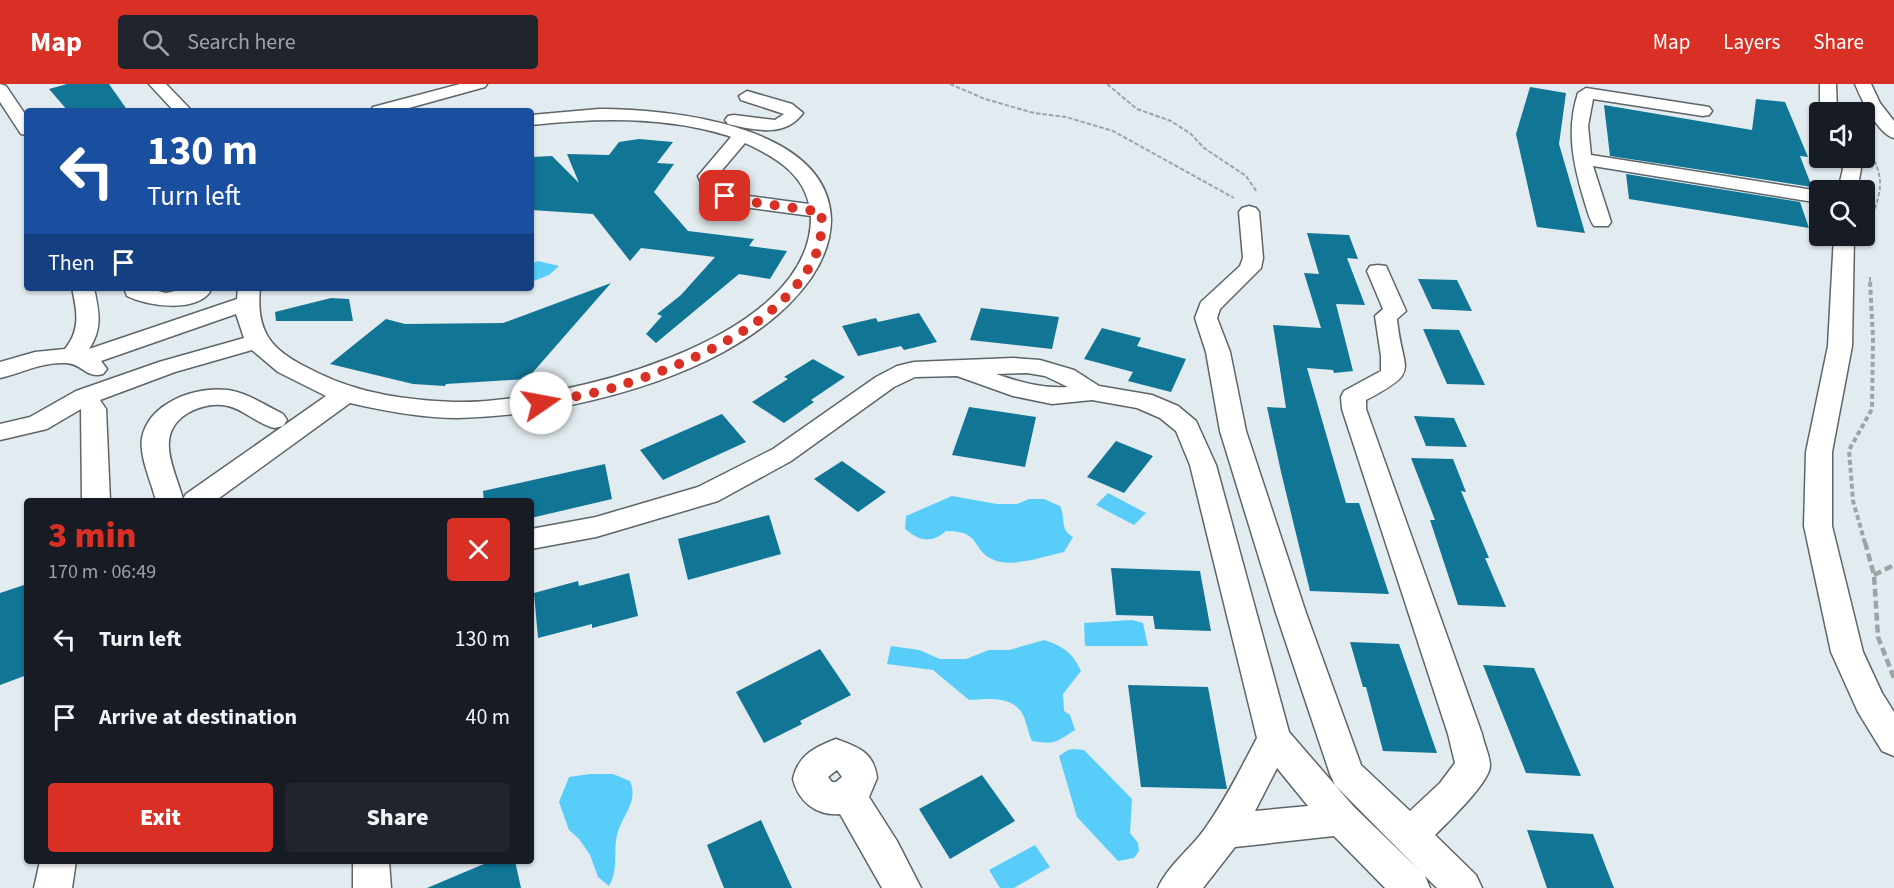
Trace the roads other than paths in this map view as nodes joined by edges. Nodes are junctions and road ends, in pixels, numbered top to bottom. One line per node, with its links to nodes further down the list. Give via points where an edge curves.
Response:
1 (157, 84): 8 (street)
2 (479, 84): 9 (street)
3 (1828, 84): 7 (street)
4 (1863, 84): 15 (street)
5 (0, 89): 12 (street)
6 (747, 96): 13 (street, via 794,113 778,125 736,120)
7 (1829, 102)
8 (180, 108)
9 (391, 108)
10 (1702, 111): 16 (street, via 1586,93 1579,119)
11 (534, 120): 13 (street, via 617,113 663,116)
12 (24, 125)
13 (719, 127): 14 (street)
14 (743, 134): 18 (street, via 775,149 800,168 816,192); 18 (street, via 707,177 713,191 737,200)
15 (1894, 134)
16 (1582, 159): 17 (street); 20 (street)
17 (1809, 195)
18 (822, 212): 30 (street, via 818,247 801,278 772,310 729,340 674,367 610,388 541,403 470,409 403,406)
19 (1249, 212): 43 (street, via 1251,268 1209,307 1206,318 1218,352 1233,431 1347,774)
20 (1601, 222)
21 (1855, 246): 39 (street, via 1819,452 1818,526 1847,652 1870,702)
22 (1378, 271): 43 (street, via 1395,310 1386,316 1386,325 1395,366 1390,377 1353,397 1354,409 1473,767)
23 (84, 291): 28 (street, via 90,319 86,340)
24 (135, 291): 25 (street, via 149,299 167,301)
25 (199, 292)
26 (248, 295): 27 (street); 28 (street)
27 (255, 342): 30 (street, via 304,379); 31 (street, via 167,367)
28 (77, 357): 29 (street, via 41,358); 31 (street, via 92,364 96,371 96,379)
29 (0, 371)
30 (344, 395): 36 (street)
31 (85, 397): 33 (street, via 38,423); 34 (street, via 94,409)
32 (274, 420): 35 (street, via 230,398 207,398 181,406 162,420 154,440)
33 (0, 432)
34 (96, 498)
35 (169, 498)
36 (200, 498)
37 (534, 538): 38 (street, via 596,527 708,494 782,455 900,372 928,367 959,369 1022,391 1052,396 1092,392 1143,401 1169,412 1187,427 1203,465)
38 (1274, 739): 41 (street); 42 (street)
39 (1894, 741)
40 (848, 796): 48 (street)
41 (1341, 819): 42 (street); 50 (street)
42 (1226, 831): 49 (street)
43 (1409, 836): 51 (street)
44 (57, 864): 46 (street)
45 (371, 864): 47 (street)
46 (53, 888)
47 (372, 888)
48 (902, 888)
49 (1177, 888)
50 (1411, 888)
51 (1463, 888)

